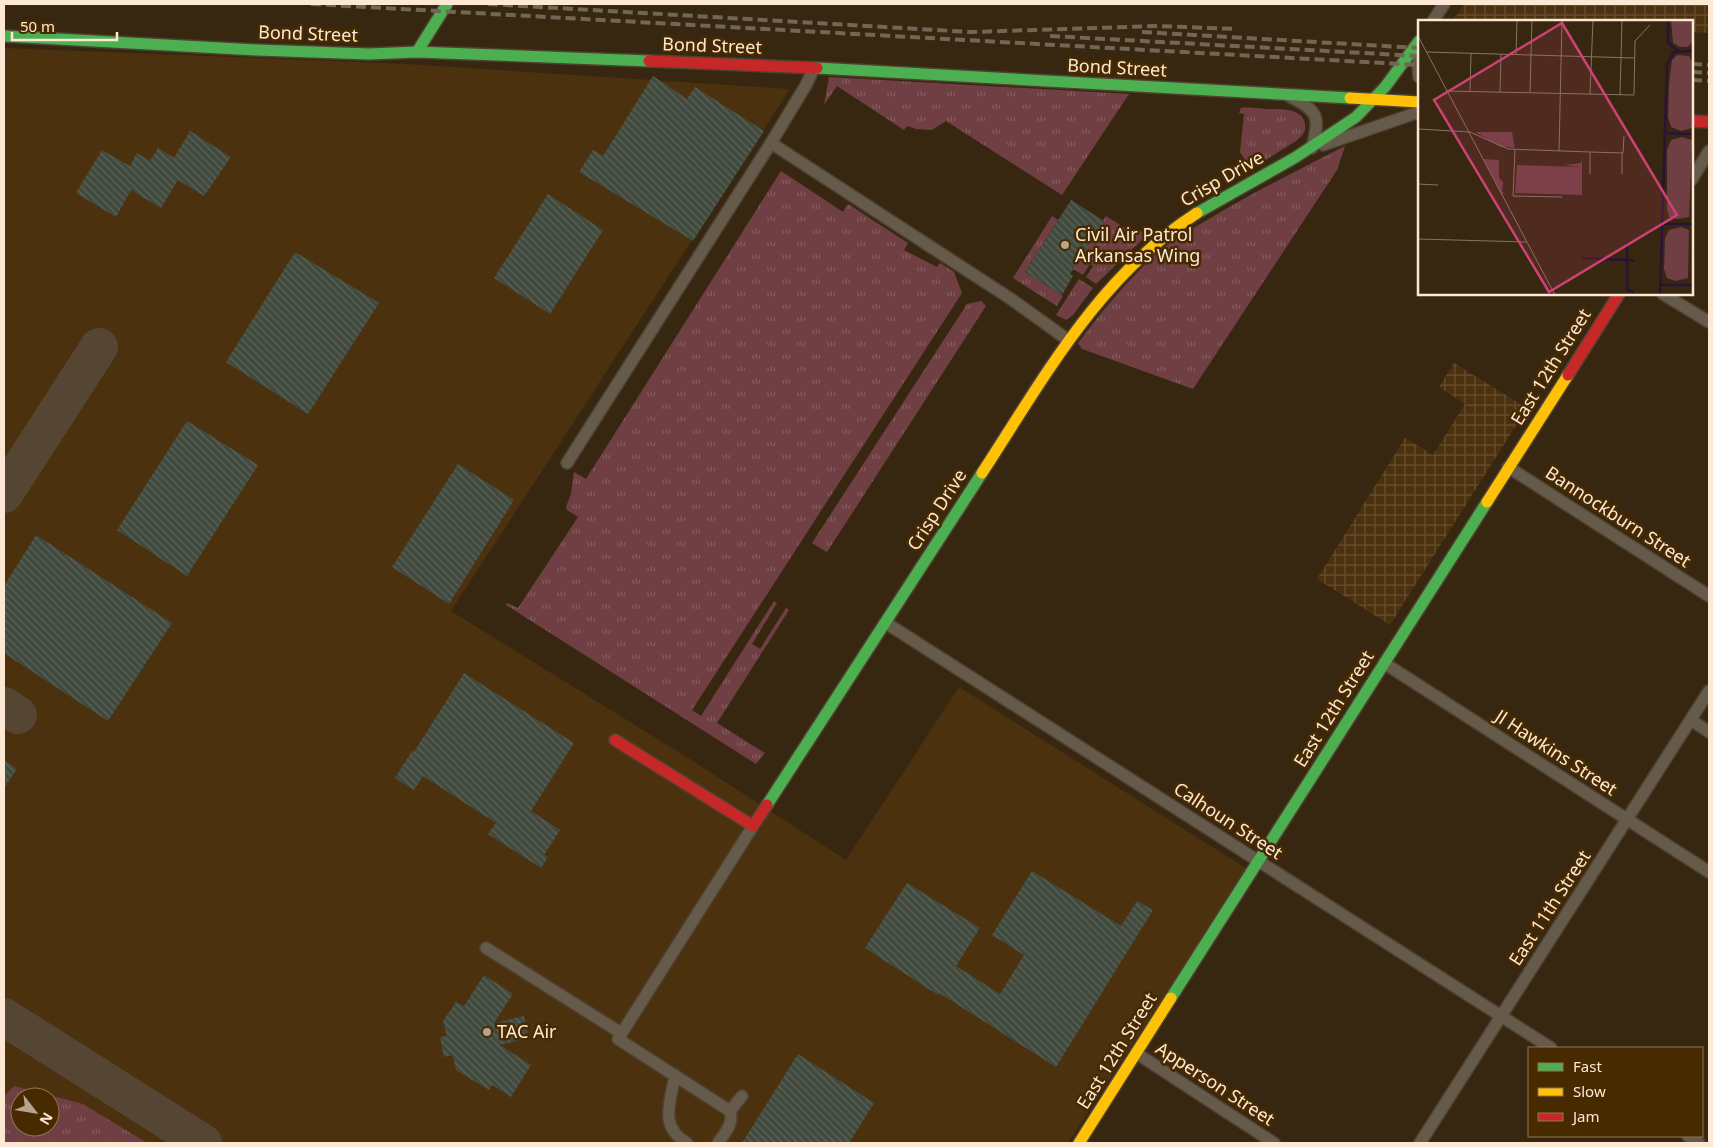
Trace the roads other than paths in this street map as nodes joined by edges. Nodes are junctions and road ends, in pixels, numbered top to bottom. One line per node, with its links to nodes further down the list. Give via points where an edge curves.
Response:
1 (447, 4): 6 (street)
2 (1444, 4): 3 (street)
3 (1434, 20)
4 (4, 36): 6 (street, Bond Street, via 266,51)
5 (1418, 42): 9 (street, Crisp Drive)
6 (417, 52): 7 (street, Bond Street)
7 (814, 68): 8 (street, Bond Street); 14 (street)
8 (1285, 94): 9 (street, Bond Street); 15 (street, via 1308,106 1316,116)
9 (1372, 100): 10 (street, Bond Street); 15 (street, Crisp Drive, via 1361,113)
10 (1418, 102)
11 (1418, 112): 15 (street, Crisp Drive)
12 (1693, 121): 13 (street)
13 (1709, 122)
14 (771, 143): 21 (street, via 1011,299); 22 (street)
15 (1312, 148): 21 (street, Crisp Drive, via 1204,208 1150,247 1098,298)
16 (1709, 151): 17 (street)
17 (1693, 177)
18 (1618, 295): 23 (street, East 12th Street)
19 (1665, 295): 20 (street)
20 (1709, 322)
21 (1068, 340): 25 (street, Crisp Drive)
22 (567, 463)
23 (1508, 467): 24 (street, Bannockburn Street); 26 (street, East 12th Street)
24 (1709, 596)
25 (886, 623): 32 (street, Crisp Drive); 33 (street, Calhoun Street)
26 (1384, 663): 31 (street, Jl Hawkins Street); 33 (street, East 12th Street)
27 (1709, 691): 28 (street, East 11th Street)
28 (1691, 720): 29 (street); 31 (street, East 11th Street)
29 (1709, 732)
30 (615, 740): 32 (street)
31 (1627, 820): 34 (street, Jl Hawkins Street); 36 (street, East 11th Street)
32 (754, 826): 37 (street)
33 (1258, 861): 36 (street, Calhoun Street); 39 (street, East 12th Street)
34 (1709, 872)
35 (486, 948): 37 (street)
36 (1501, 1016): 38 (street, Calhoun Street); 47 (street, East 11th Street)
37 (621, 1033): 40 (street, via 618,1038)
38 (1549, 1047)
39 (1136, 1054): 45 (street, East 12th Street); 46 (street, Apperson Street)
40 (675, 1075): 42 (street); 43 (street, via 669,1124)
41 (742, 1096): 42 (street)
42 (730, 1110): 44 (street, via 730,1124)
43 (687, 1143)
44 (718, 1143)
45 (1079, 1143)
46 (1274, 1143)
47 (1420, 1143)

